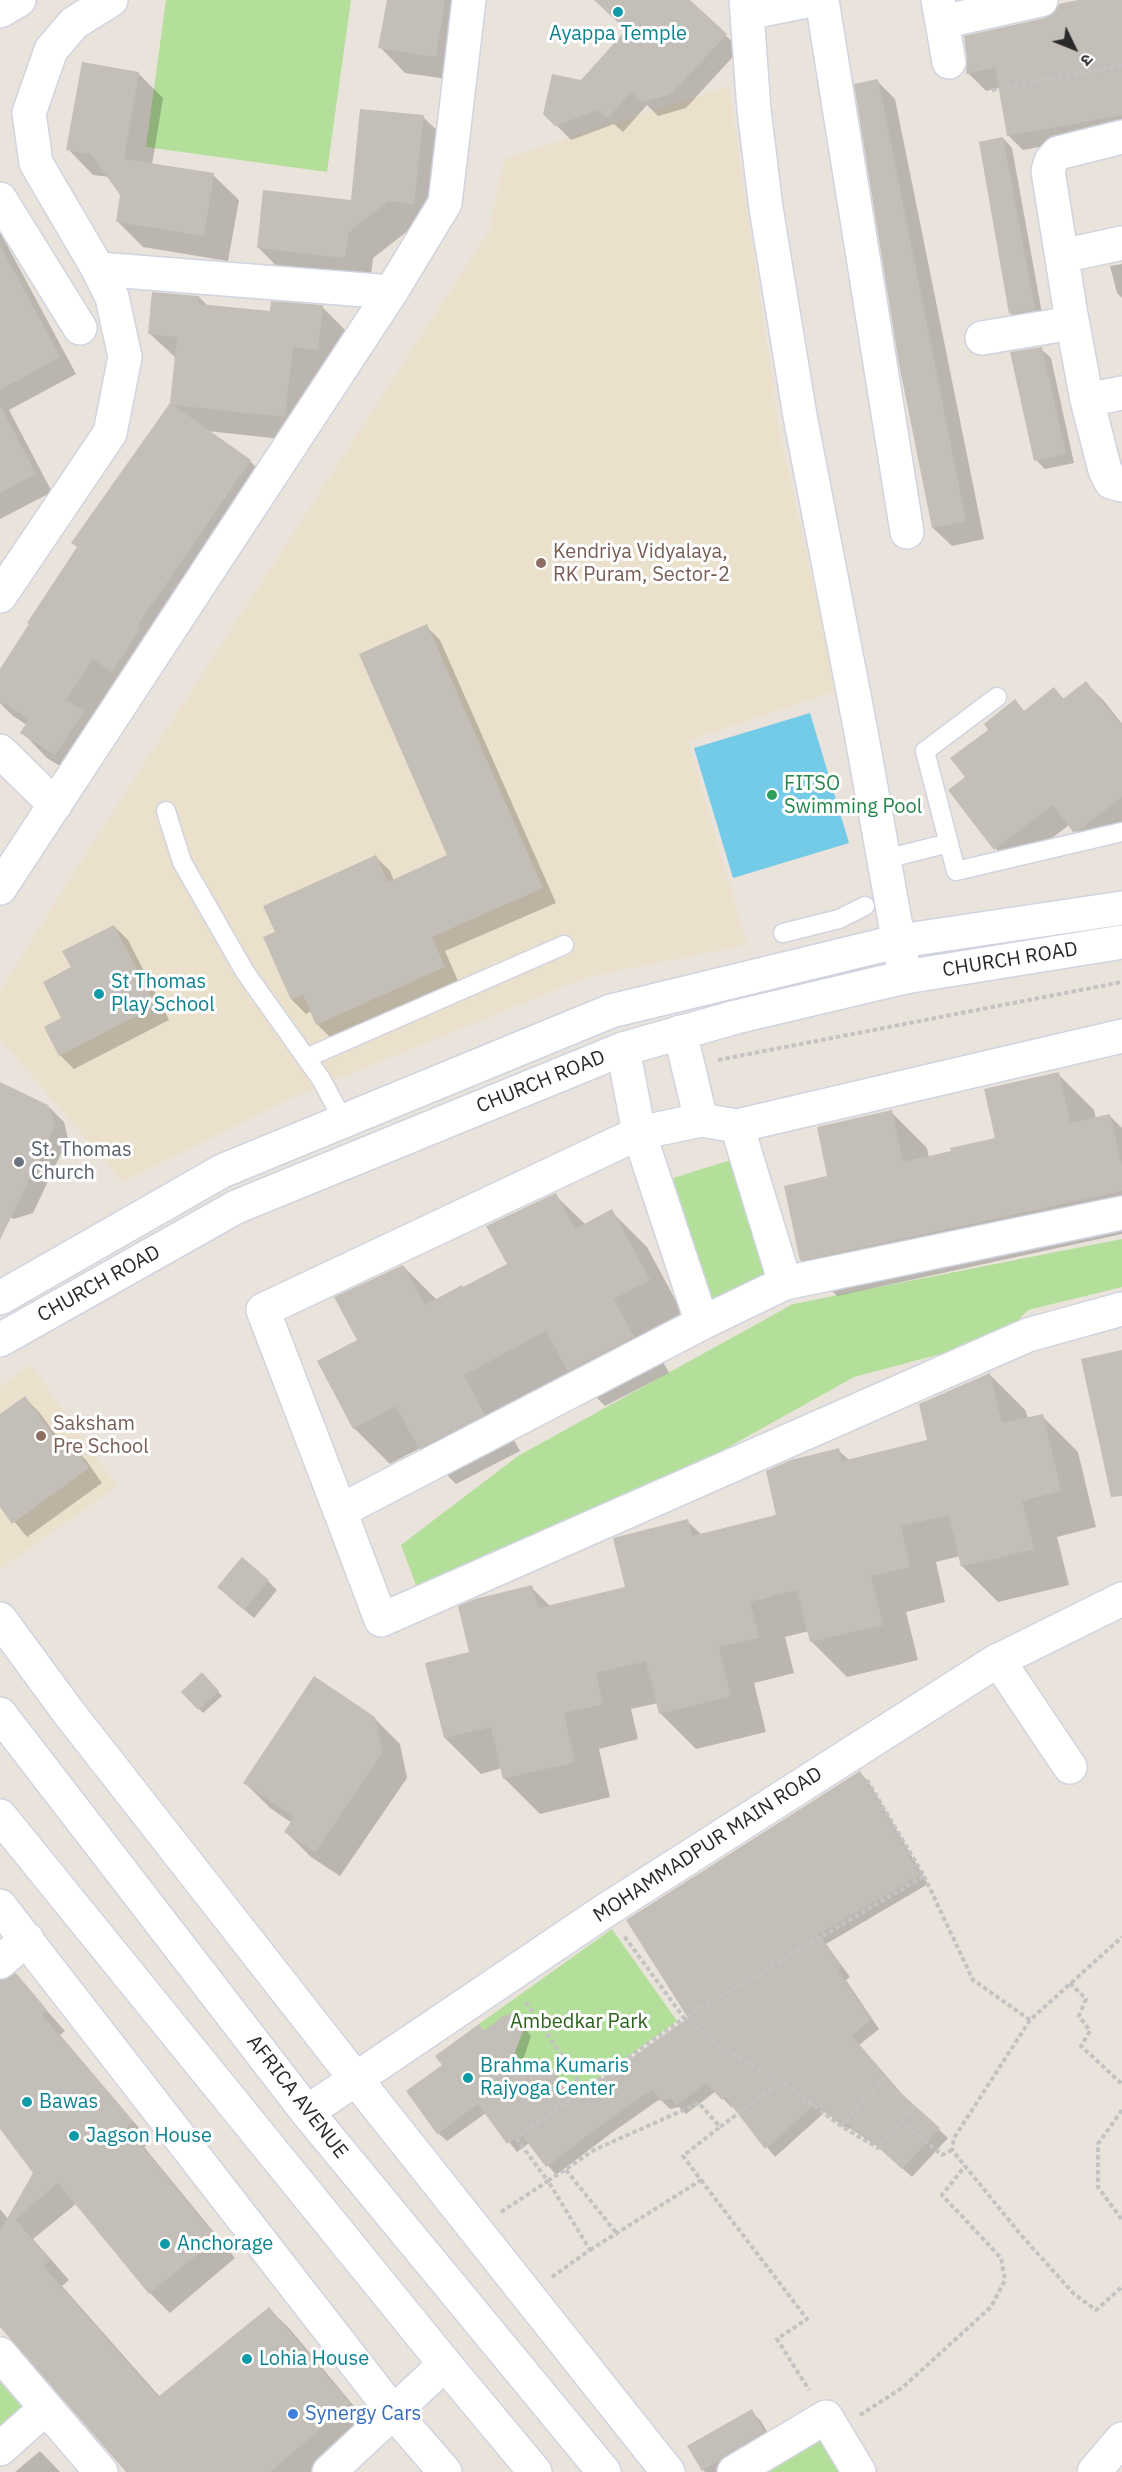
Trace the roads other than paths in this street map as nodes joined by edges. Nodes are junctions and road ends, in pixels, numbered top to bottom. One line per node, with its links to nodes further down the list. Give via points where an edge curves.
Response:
1 (19, 0): 8 (street)
2 (111, 0): 15 (street, via 74,23 51,50 29,112 36,163)
3 (469, 0): 16 (street, via 445,202)
4 (812, 0): 7 (street)
5 (822, 0): 23 (street)
6 (1041, 0): 9 (street)
7 (747, 6): 31 (street, via 754,110 770,231 800,416)
8 (0, 11)
9 (940, 11): 10 (street)
10 (949, 62)
11 (1122, 137): 14 (street, via 1068,149 1051,161 1048,171)
12 (0, 200): 18 (street)
13 (1122, 243): 14 (street)
14 (1062, 256): 17 (street)
15 (99, 269): 16 (street); 24 (street, via 112,297 125,357 110,433)
16 (391, 292): 27 (street)
17 (1072, 323): 19 (street); 21 (street)
18 (80, 328)
19 (982, 338)
20 (1122, 393): 21 (street)
21 (1087, 400): 22 (street, via 1105,470 1111,482)
22 (1122, 485)
23 (907, 532)
24 (0, 596)
25 (996, 698): 30 (lane, via 926,751)
26 (0, 751): 27 (street)
27 (55, 805): 32 (street)
28 (166, 811): 45 (lane, via 182,862 245,972)
29 (1122, 832): 30 (lane, via 956,871)
30 (949, 843): 31 (lane)
31 (885, 859): 37 (street)
32 (0, 888)
33 (865, 906): 35 (lane)
34 (1122, 908): 37 (street, CHURCH ROAD)
35 (839, 918): 36 (lane); 40 (lane)
36 (783, 933)
37 (900, 941): 40 (street, CHURCH ROAD); 41 (street)
38 (1122, 942): 41 (street, CHURCH ROAD)
39 (564, 945): 45 (lane)
40 (849, 952): 46 (street, CHURCH ROAD, via 611,1011)
41 (905, 977): 42 (street, CHURCH ROAD)
42 (680, 1032): 44 (street, CHURCH ROAD); 47 (street)
43 (1122, 1036): 48 (street)
44 (623, 1049): 49 (street); 55 (street, CHURCH ROAD, via 236,1207)
45 (306, 1058): 46 (lane)
46 (343, 1120): 52 (street, CHURCH ROAD, via 222,1171)
47 (701, 1120): 48 (street); 49 (street)
48 (737, 1126): 51 (street)
49 (639, 1133): 54 (street); 56 (street, via 263,1310)
50 (1122, 1213): 51 (street)
51 (785, 1283): 54 (street)
52 (0, 1298)
53 (1122, 1309): 56 (street, via 1028,1335 381,1620)
54 (702, 1323): 56 (street)
55 (0, 1340)
56 (340, 1510)
57 (1120, 1604): 59 (street, MOHAMMADPUR MAIN ROAD)
58 (0, 1619): 66 (street)
59 (998, 1660): 61 (street); 66 (street, MOHAMMADPUR MAIN ROAD, via 606,1911)
60 (0, 1714): 67 (street, AFRICA AVENUE)
61 (1070, 1767)
62 (0, 1816): 69 (street)
63 (0, 1906): 64 (street)
64 (27, 1939): 65 (street); 71 (street)
65 (0, 1962)
66 (355, 2078): 67 (street, MOHAMMADPUR MAIN ROAD); 79 (street)
67 (307, 2112): 78 (street, AFRICA AVENUE)
68 (0, 2354): 70 (street)
69 (445, 2364): 71 (street); 77 (street)
70 (46, 2408): 73 (street); 74 (street)
71 (394, 2413): 75 (street); 76 (street)
72 (1122, 2439): 82 (street)
73 (0, 2448)
74 (101, 2472)
75 (329, 2472)
76 (445, 2472)
77 (535, 2472)
78 (604, 2472)
79 (668, 2472)
80 (734, 2472): 81 (street, via 830,2424)
81 (859, 2472)
82 (1094, 2472)

